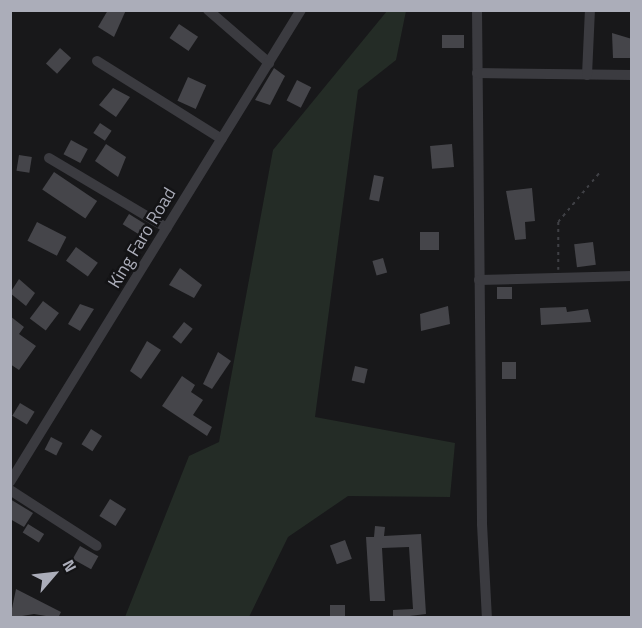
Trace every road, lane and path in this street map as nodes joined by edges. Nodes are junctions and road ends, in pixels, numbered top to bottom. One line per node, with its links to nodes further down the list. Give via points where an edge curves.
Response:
1 (208, 10): 6 (street)
2 (301, 10): 6 (street, King Faro Road)
3 (477, 10): 7 (street)
4 (590, 10): 8 (street)
5 (97, 61): 10 (street)
6 (269, 63): 10 (street, King Faro Road)
7 (477, 73): 8 (street); 16 (street)
8 (587, 75): 9 (street)
9 (632, 75)
10 (222, 139): 13 (street, King Faro Road)
11 (49, 158): 13 (street)
12 (601, 171): 15 (path, via 558,222)
13 (167, 228): 17 (street, King Faro Road)
14 (632, 276): 15 (street)
15 (558, 277): 16 (street)
16 (479, 280): 20 (street)
17 (10, 482)
18 (10, 490): 19 (street)
19 (97, 546)
20 (487, 618)

